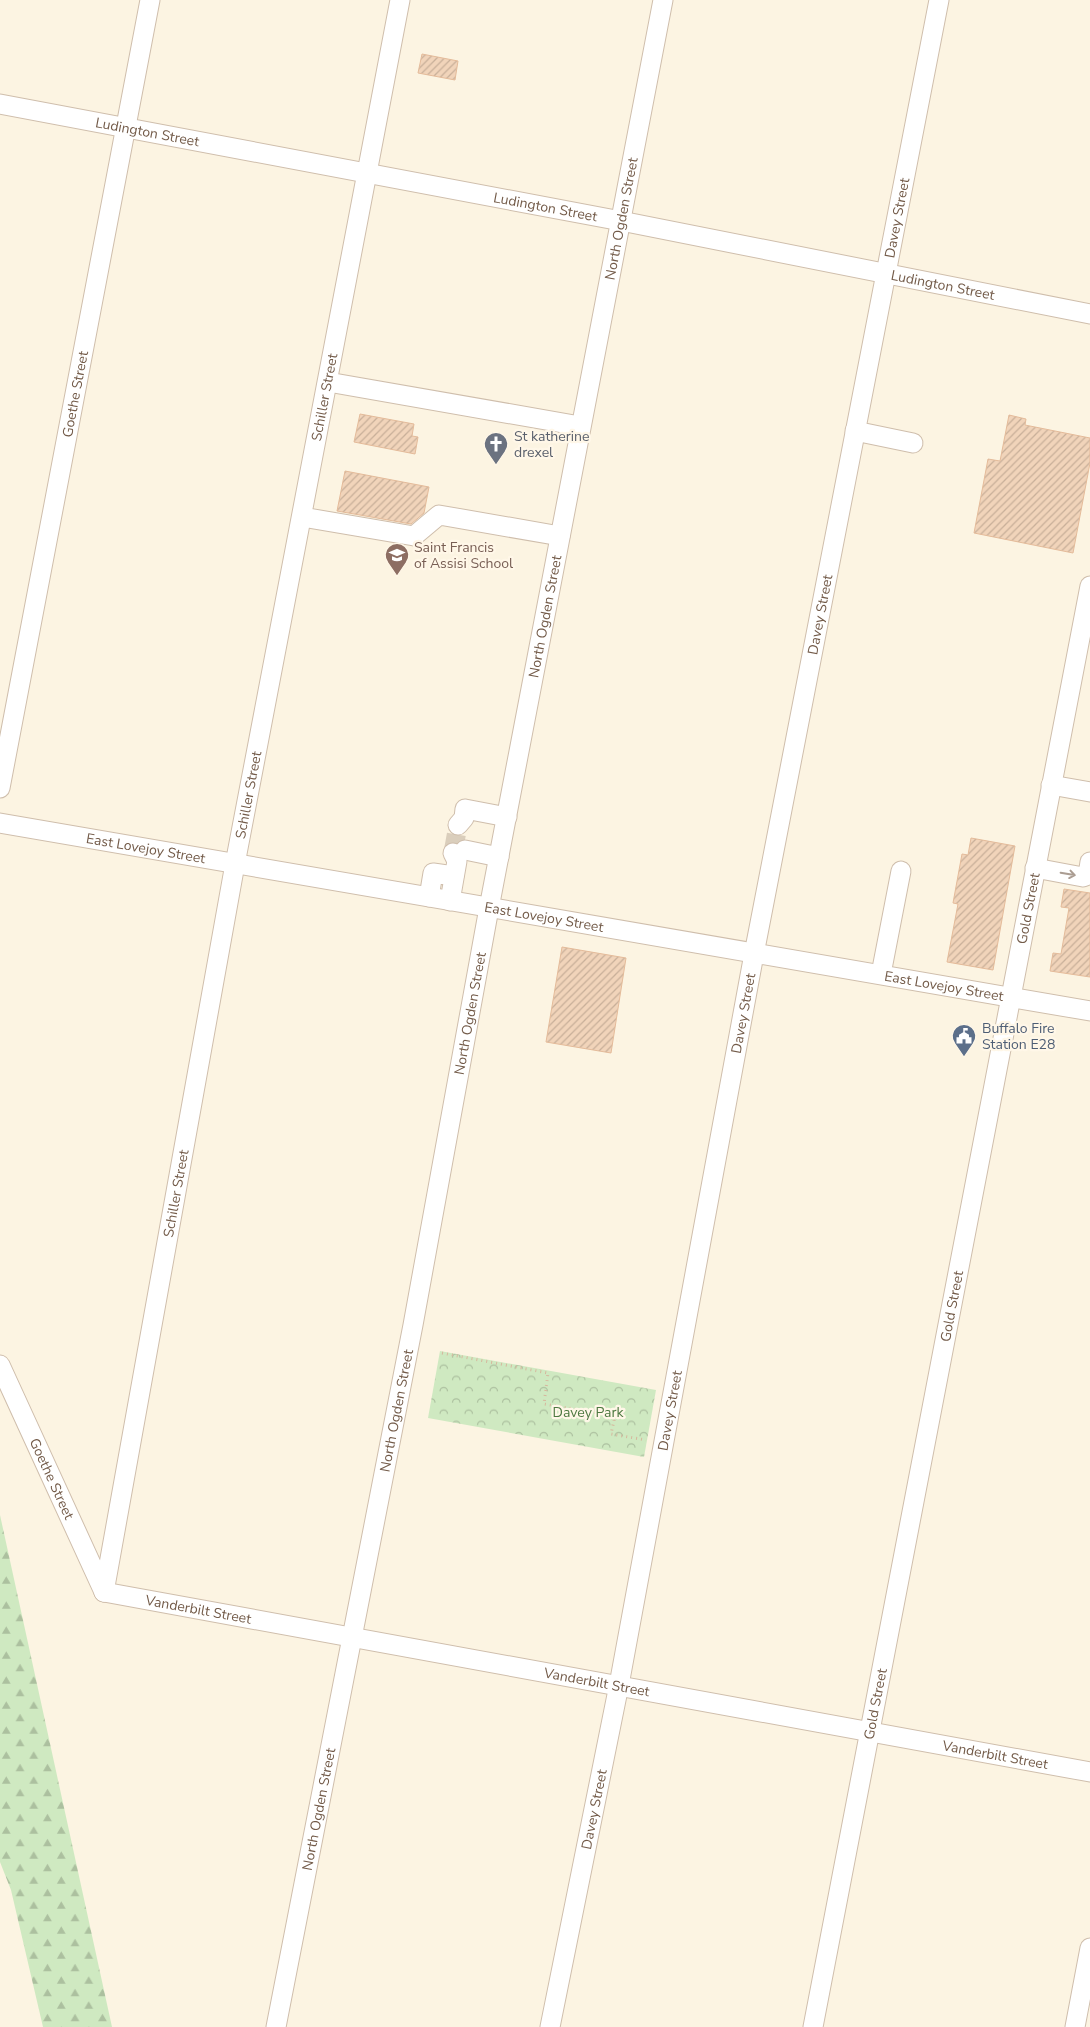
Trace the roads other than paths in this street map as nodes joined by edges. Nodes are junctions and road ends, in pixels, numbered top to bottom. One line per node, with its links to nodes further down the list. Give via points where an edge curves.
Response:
1 (150, 0): 6 (street, Goethe Street)
2 (400, 0): 7 (street, Schiller Street)
3 (663, 0): 8 (street, North Ogden Street)
4 (939, 0): 9 (street, Davey Street)
5 (0, 106): 6 (street, Ludington Street)
6 (126, 128): 7 (street, Ludington Street); 18 (street, Goethe Street)
7 (366, 174): 8 (street, Ludington Street); 11 (street, Schiller Street)
8 (621, 221): 9 (street, Ludington Street); 12 (street, North Ogden Street)
9 (886, 274): 10 (street, Ludington Street); 13 (street, Davey Street)
10 (1090, 314)
11 (328, 382): 12 (street); 15 (street, Schiller Street)
12 (580, 426): 16 (street, North Ogden Street)
13 (855, 431): 14 (street); 34 (street, Davey Street)
14 (913, 443)
15 (302, 517): 16 (street, via 414,536 439,515); 28 (street, Schiller Street)
16 (560, 536): 22 (street, North Ogden Street)
17 (1090, 586): 19 (street, Gold Street)
18 (3, 752): 20 (street, Goethe Street)
19 (1052, 785): 21 (street); 29 (street, Gold Street)
20 (0, 788)
21 (1090, 792)
22 (507, 817): 24 (street, via 465,809); 25 (street, North Ogden Street)
23 (0, 823): 28 (street, East Lovejoy Street)
24 (463, 823)
25 (499, 857): 26 (street); 33 (street, North Ogden Street)
26 (458, 859): 31 (street, via 433,873); 32 (street)
27 (1090, 862): 29 (street, one-way to 27, via 1084,876 1088,875)
28 (235, 864): 31 (street, East Lovejoy Street); 39 (street, Schiller Street)
29 (1035, 868): 36 (street, Gold Street)
30 (901, 871): 35 (street)
31 (429, 897): 32 (street, East Lovejoy Street)
32 (450, 901): 33 (street, East Lovejoy Street)
33 (489, 908): 34 (street, East Lovejoy Street); 40 (street, North Ogden Street)
34 (754, 954): 35 (street, East Lovejoy Street); 41 (street, Davey Street)
35 (881, 974): 36 (street, East Lovejoy Street)
36 (1010, 997): 37 (street, East Lovejoy Street); 42 (street, Gold Street)
37 (1090, 1010)
38 (0, 1365): 39 (street, Goethe Street)
39 (104, 1592): 40 (street, Vanderbilt Street)
40 (352, 1637): 41 (street, Vanderbilt Street); 45 (street, North Ogden Street)
41 (620, 1685): 42 (street, Vanderbilt Street); 46 (street, Davey Street)
42 (871, 1732): 43 (street, Vanderbilt Street); 47 (street, Gold Street)
43 (1090, 1772)
44 (1090, 1948): 48 (street)
45 (276, 2027)
46 (550, 2027)
47 (813, 2027)
48 (1075, 2027)

